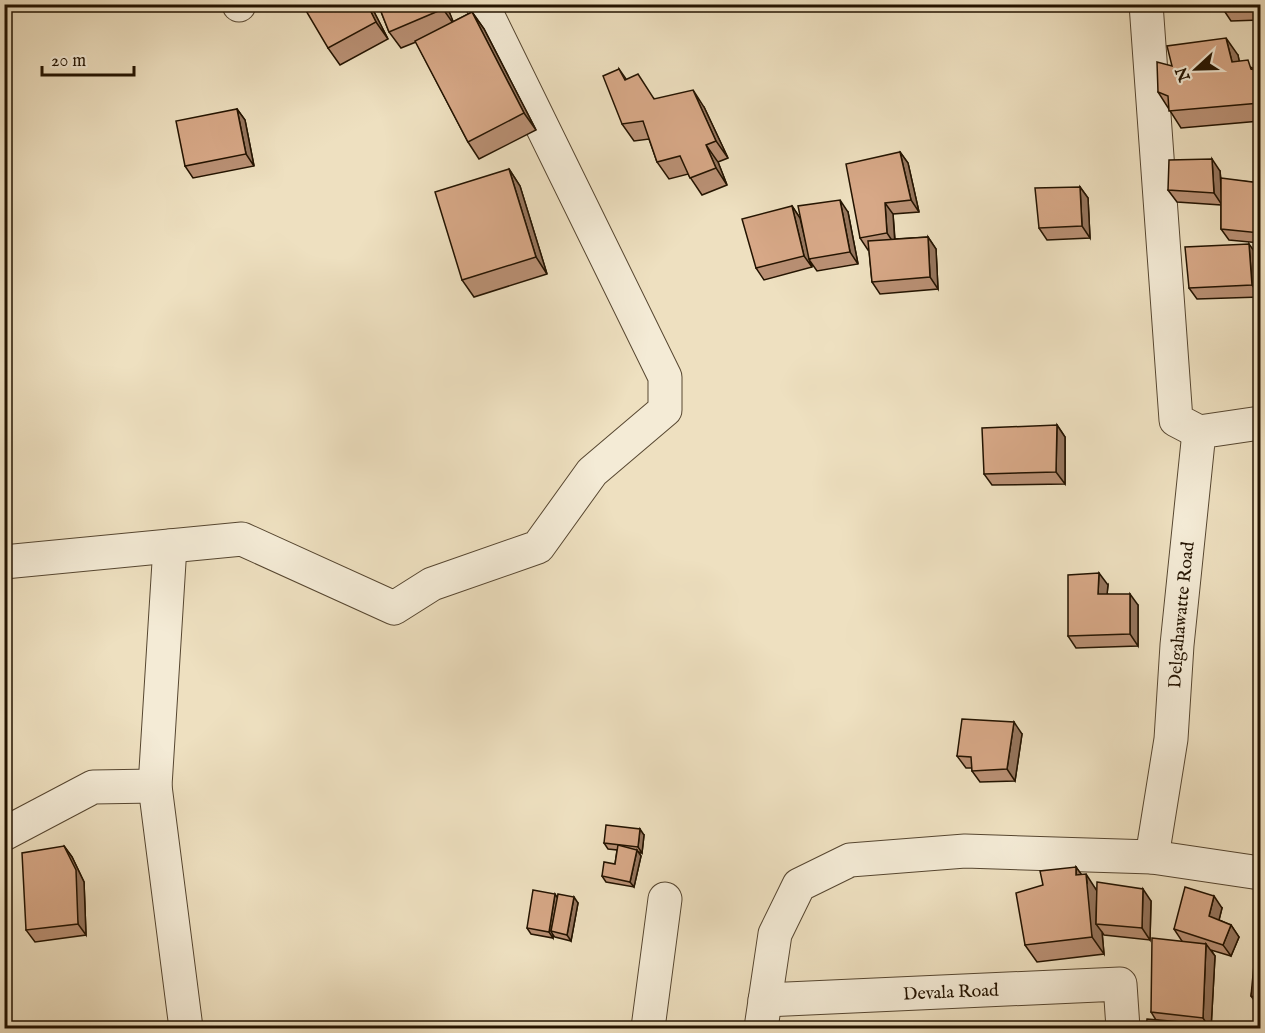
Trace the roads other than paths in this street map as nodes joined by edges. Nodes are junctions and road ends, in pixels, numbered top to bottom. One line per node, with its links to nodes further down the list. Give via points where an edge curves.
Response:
1 (482, 4): 5 (street, via 664,377 665,410 592,472 538,547 432,584 394,608 242,539)
2 (1146, 4): 4 (street, via 1176,420)
3 (1260, 423): 4 (street)
4 (1199, 432): 9 (street, Delgahawatte Road, via 1177,645 1172,739)
5 (170, 546): 6 (street); 7 (street)
6 (4, 562)
7 (155, 786): 8 (street, via 93,787); 13 (street)
8 (4, 834)
9 (1152, 857): 10 (street); 12 (street, via 964,851 850,860 799,885 775,934)
10 (1260, 873)
11 (665, 898): 14 (street)
12 (763, 1014): 15 (street, Devala Road, via 1120,984)
13 (186, 1029)
14 (648, 1029)
15 (1123, 1029)

